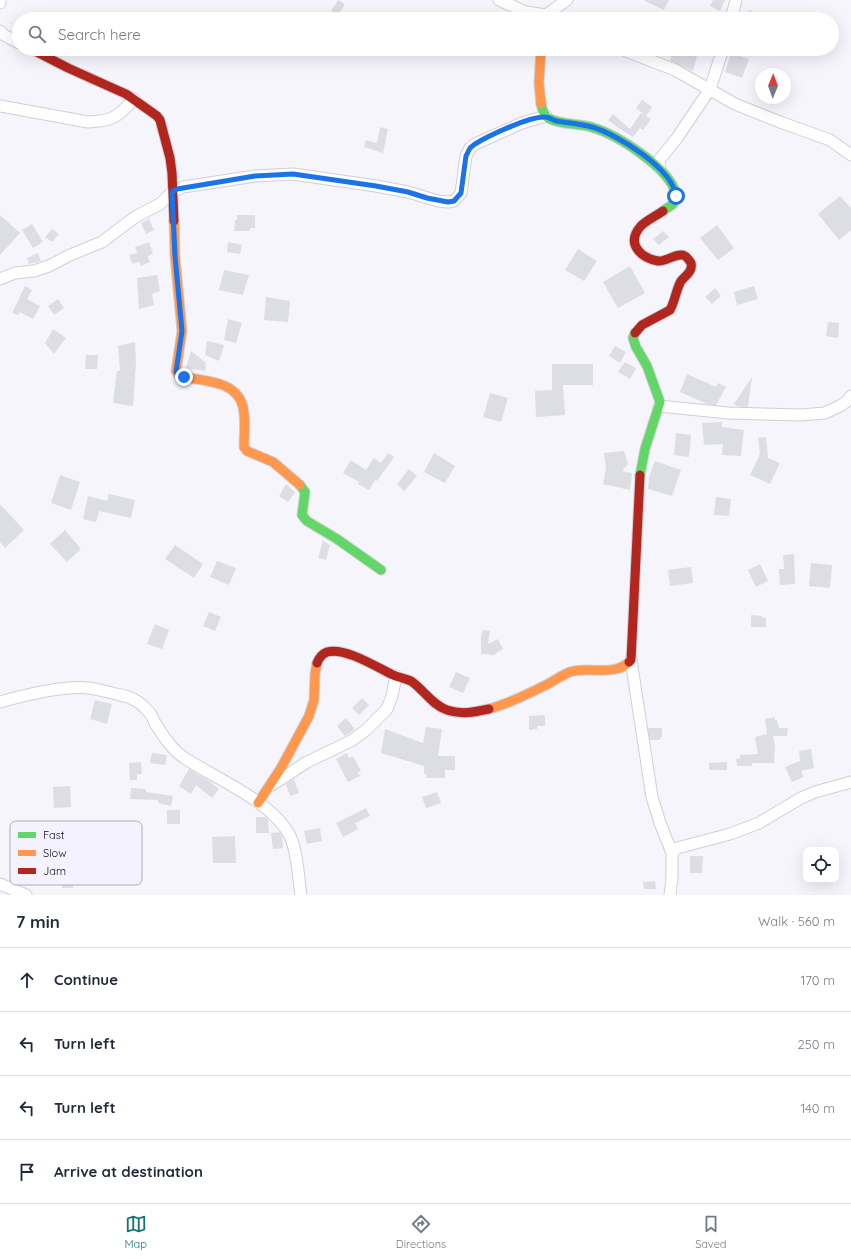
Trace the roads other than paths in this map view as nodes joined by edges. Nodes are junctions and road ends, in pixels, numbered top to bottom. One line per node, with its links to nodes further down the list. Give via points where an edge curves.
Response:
1 (499, 0): 4 (street)
2 (567, 0): 5 (street)
3 (736, 0): 6 (street)
4 (526, 12)
5 (554, 12)
6 (733, 12)
7 (0, 31): 8 (street)
8 (12, 39)
9 (45, 56): 14 (street, via 116,88)
10 (541, 56): 16 (street, via 539,81 542,109)
11 (639, 56): 13 (street, via 675,70)
12 (721, 56): 13 (street)
13 (710, 90): 17 (street, via 735,104 830,140); 18 (street, via 660,159)
14 (134, 99): 15 (street, via 119,115 97,122); 19 (street, via 160,120 172,165)
15 (0, 106)
16 (546, 116): 18 (street, via 556,121 594,127 605,132 644,154); 19 (street, via 522,123 470,148 466,156 461,193 454,201 293,174 255,176 183,187)
17 (851, 155)
18 (659, 168): 22 (street, via 675,190 676,200 640,227 634,239 635,246 645,257 652,260 660,261 682,255 691,264 690,272 681,282 670,310 642,325 633,338 647,366 660,402)
19 (172, 192): 20 (street, via 160,204 134,217 102,242 49,266); 23 (street, via 182,331 176,372 184,377 233,390 243,406 244,447 247,451 273,462 301,485 305,492 302,515 307,521)
20 (0, 279)
21 (851, 396): 22 (street, via 840,406 825,413 800,415 728,413)
22 (659, 406): 24 (street, via 645,449 640,477)
23 (381, 570)
24 (632, 660): 25 (street, via 619,669 570,672 508,702 470,714 444,709 420,688); 30 (street, via 652,797)
25 (396, 676): 28 (street, via 386,711 365,731 351,741 307,762); 28 (street, via 336,651 322,654 317,663 314,705 308,721)
26 (0, 702): 29 (street, via 29,694 74,688 90,688 130,697 147,709 164,737 180,754)
27 (851, 782): 30 (street, via 801,798 759,823 730,834 677,848)
28 (270, 786): 29 (street)
29 (258, 803): 33 (street, via 283,825 290,836 296,855)
30 (672, 853): 34 (street)
31 (0, 884): 32 (street)
32 (26, 895)
33 (301, 895)
34 (670, 895)

